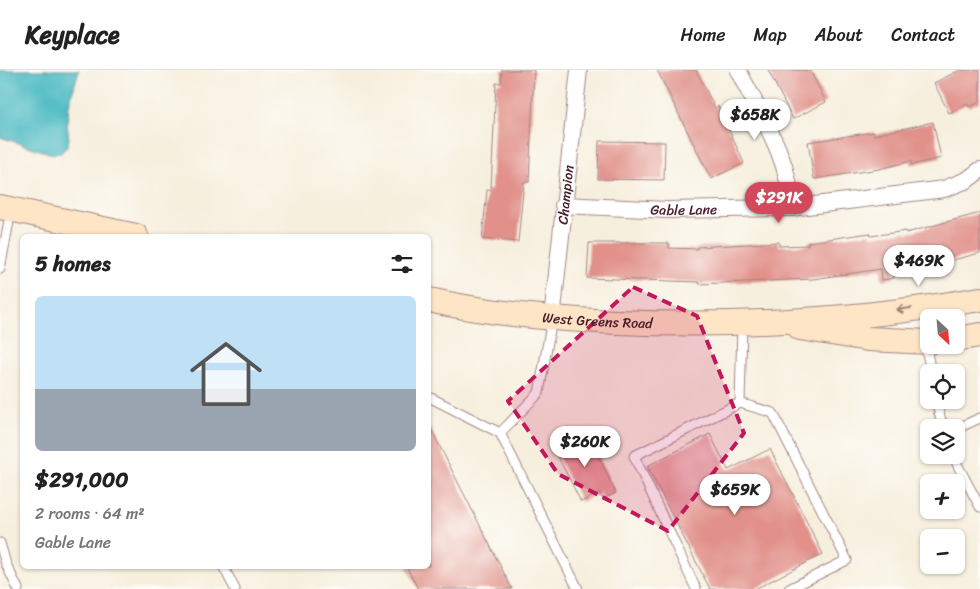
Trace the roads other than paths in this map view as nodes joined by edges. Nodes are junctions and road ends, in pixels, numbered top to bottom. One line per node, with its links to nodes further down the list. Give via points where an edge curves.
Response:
1 (579, 70): 4 (street, Champion)
2 (738, 70): 6 (street, via 786,168 791,187)
3 (980, 170): 6 (street, Gable Lane, via 944,190)
4 (563, 205): 6 (street, Gable Lane, via 667,210); 11 (street, Champion)
5 (6, 208): 7 (main road); 8 (lane)
6 (791, 208)
7 (127, 234)
8 (0, 269)
9 (980, 299): 12 (main road, West Greens Road, one-way to 12)
10 (431, 300): 11 (main road, West Greens Road)
11 (552, 319): 13 (main road, West Greens Road); 21 (lane, via 539,393)
12 (768, 323): 13 (main road, West Greens Road); 16 (main road, West Greens Road, via 868,339)
13 (742, 324): 18 (lane)
14 (980, 335): 15 (main road)
15 (965, 338)
16 (920, 342)
17 (431, 398): 21 (lane)
18 (740, 403): 30 (lane, via 634,456); 31 (lane, via 773,413 847,560)
19 (980, 418): 20 (lane)
20 (965, 425)
21 (500, 433): 29 (lane)
22 (957, 464): 23 (lane)
23 (980, 507)
24 (0, 542): 25 (lane)
25 (3, 565): 27 (lane)
26 (225, 569): 28 (lane)
27 (18, 589)
28 (235, 589)
29 (578, 589)
30 (696, 589)
31 (789, 589)

